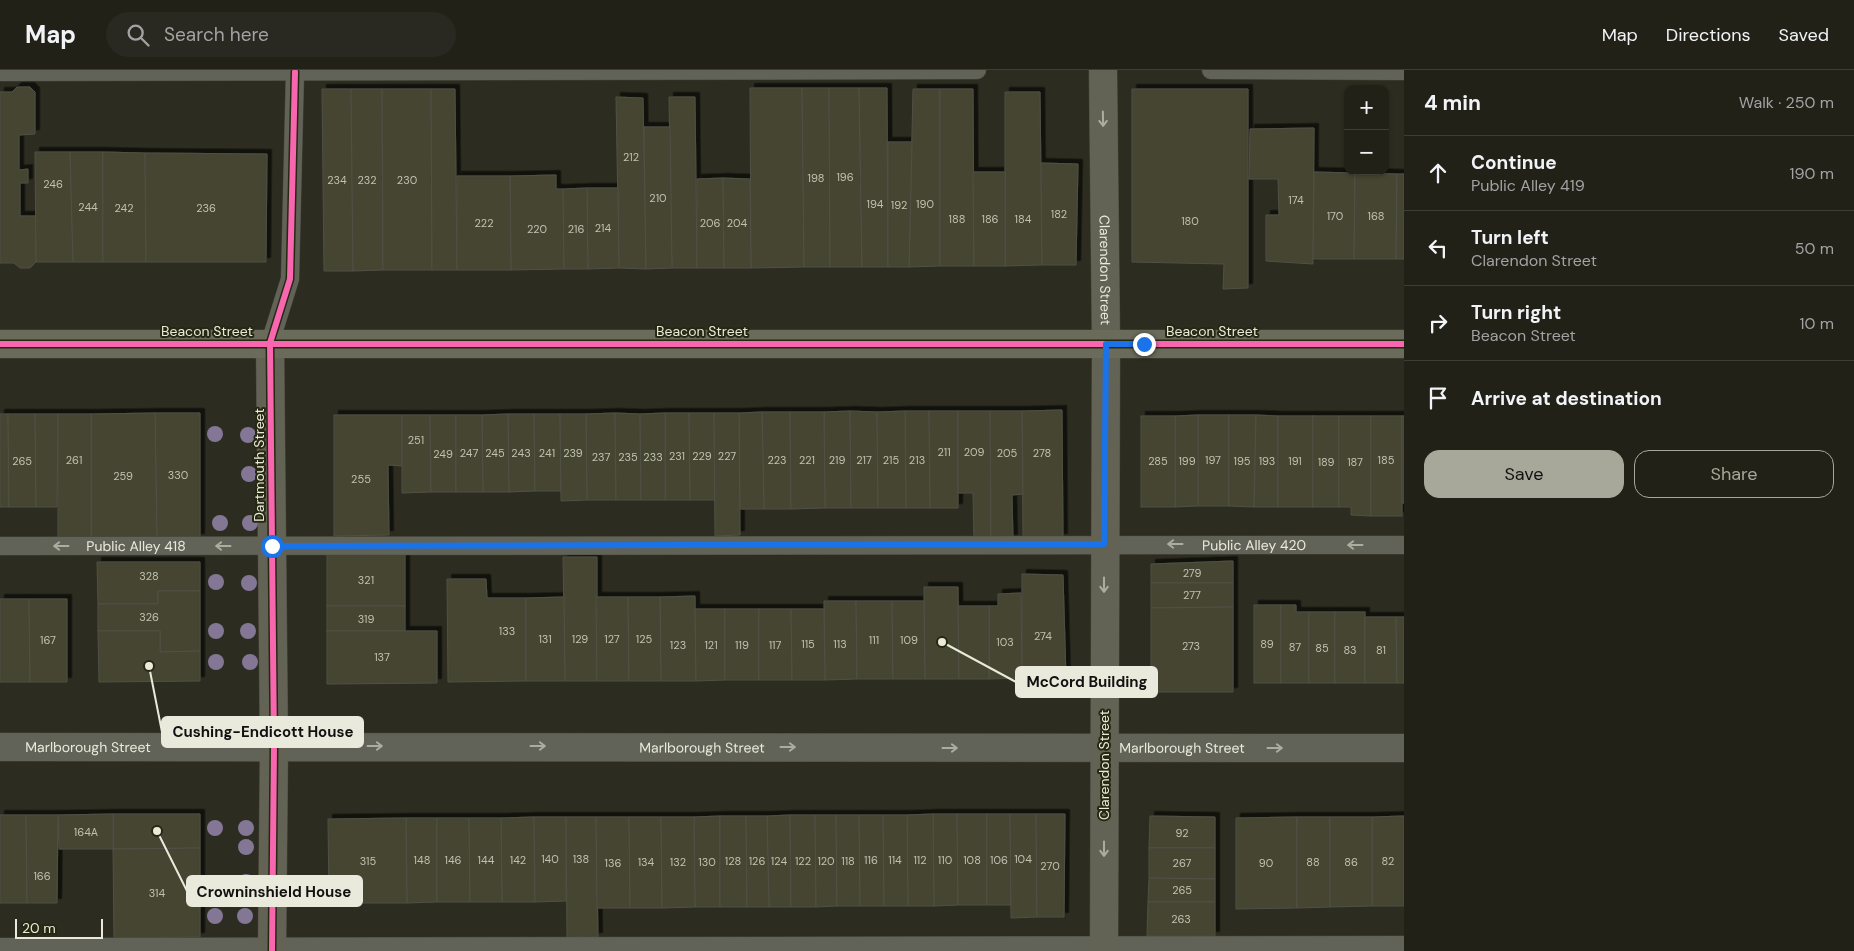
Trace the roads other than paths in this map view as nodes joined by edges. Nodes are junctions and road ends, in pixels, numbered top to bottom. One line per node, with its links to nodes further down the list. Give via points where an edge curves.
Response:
1 (977, 70): 6 (lane)
2 (1102, 70): 9 (main road, Clarendon Street, one-way to 9)
3 (1211, 70): 4 (lane)
4 (1404, 71)
5 (0, 72): 6 (lane)
6 (295, 72): 7 (lane, Dartmouth Street, via 290,279)
7 (270, 343): 8 (main road, Beacon Street); 9 (main road, Beacon Street); 14 (main road, Dartmouth Street)
8 (0, 344)
9 (1106, 344): 10 (main road, Beacon Street); 11 (main road, Clarendon Street)
10 (1404, 344)
11 (1104, 544): 12 (lane, Public Alley 420, one-way to 11); 14 (lane, Public Alley 420); 17 (main road, Clarendon Street, one-way to 17)
12 (1404, 545)
13 (0, 546): 14 (lane, Public Alley 418, one-way to 13)
14 (272, 546): 16 (main road, Dartmouth Street)
15 (0, 746): 16 (street, Marlborough Street)
16 (274, 746): 17 (street, Marlborough Street, one-way to 17); 22 (main road, Dartmouth Street)
17 (1103, 748): 18 (street, Marlborough Street, one-way to 18); 21 (main road, Clarendon Street, one-way to 21)
18 (1404, 748)
19 (1404, 945): 21 (lane)
20 (0, 947): 22 (lane)
21 (1104, 948): 22 (lane)
22 (272, 949)

